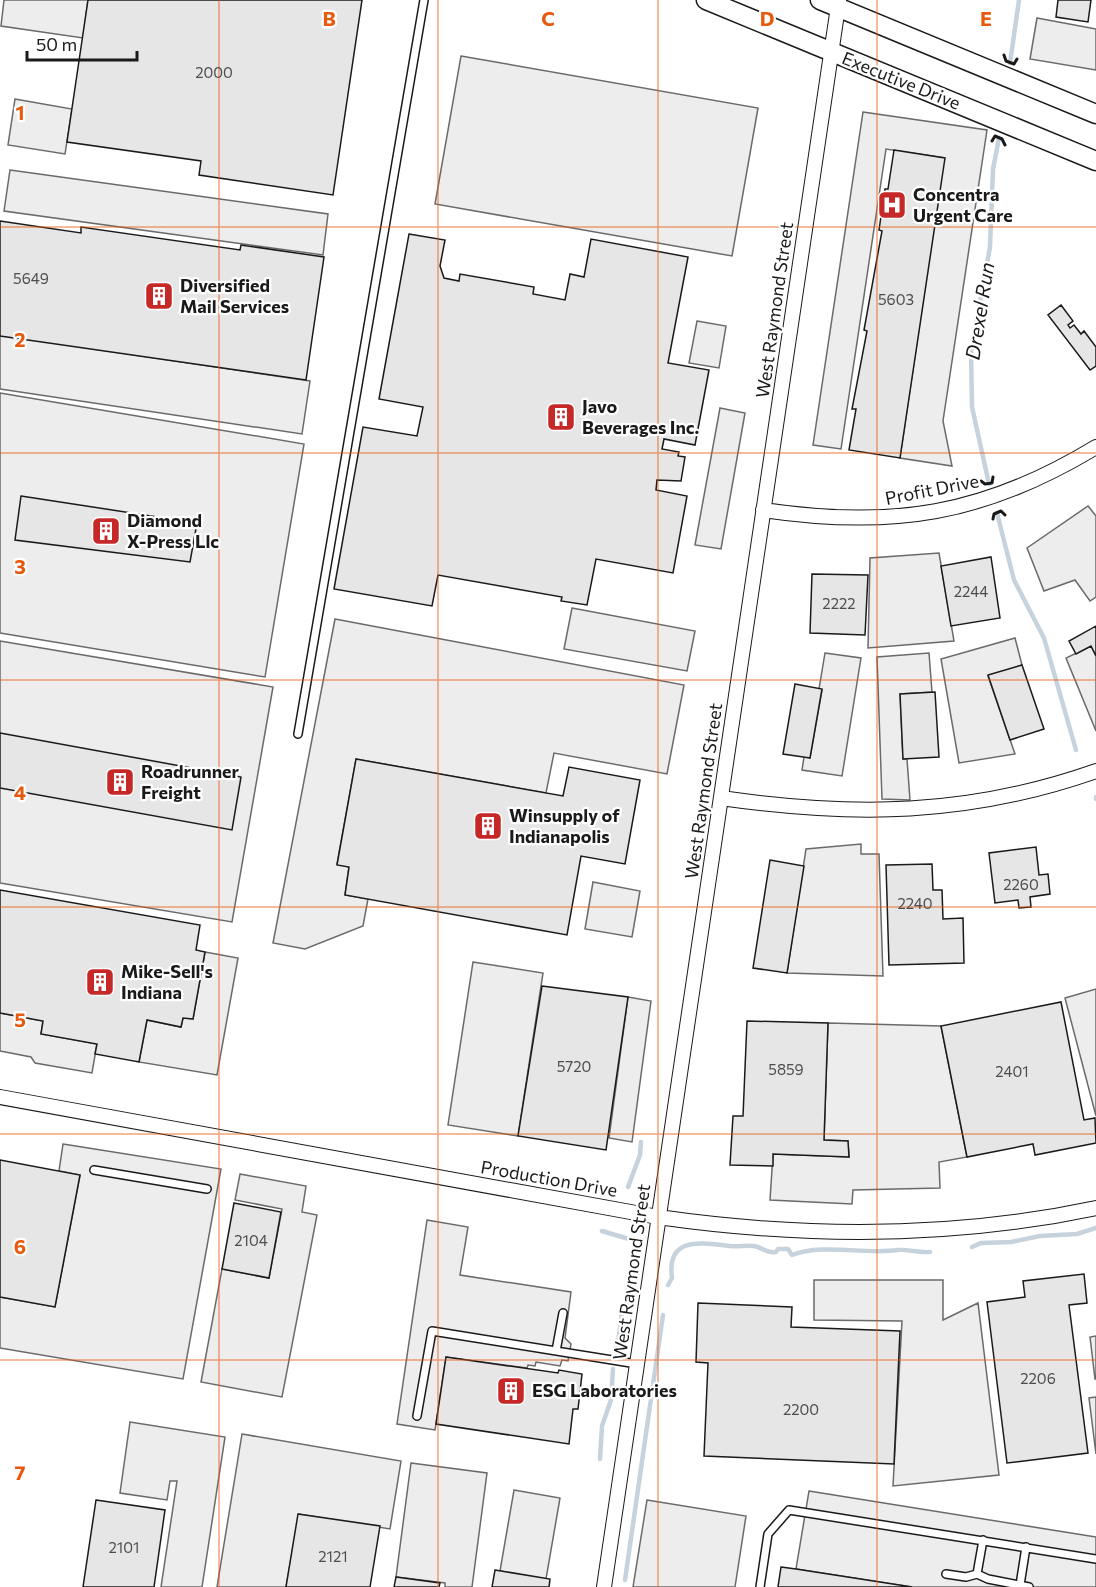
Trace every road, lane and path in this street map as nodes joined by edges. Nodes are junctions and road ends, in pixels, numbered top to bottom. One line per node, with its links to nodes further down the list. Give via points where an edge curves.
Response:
1 (424, 0): 10 (lane)
2 (706, 0): 5 (street, Executive Drive)
3 (820, 0): 4 (street)
4 (839, 4): 5 (street, West Raymond Street); 6 (street)
5 (831, 52): 7 (street, Executive Drive); 9 (street, West Raymond Street)
6 (1096, 114)
7 (1096, 161)
8 (1096, 447): 9 (street, Profit Drive, via 1031,483 935,512 898,518 847,519)
9 (764, 510): 12 (street, West Raymond Street)
10 (298, 734)
11 (1096, 771): 12 (street, via 995,799 906,810 809,810)
12 (721, 798): 17 (street, West Raymond Street)
13 (0, 1097): 17 (street, Production Drive)
14 (94, 1170): 15 (lane)
15 (207, 1189)
16 (1096, 1208): 17 (street, Production Drive, via 999,1226 877,1234 754,1229)
17 (658, 1217): 20 (street, West Raymond Street)
18 (563, 1313): 19 (lane)
19 (556, 1351): 20 (lane); 21 (lane, via 432,1331)
20 (637, 1364): 28 (street, West Raymond Street)
21 (417, 1416)
22 (983, 1540): 23 (lane); 26 (lane); 29 (lane, via 789,1510 768,1534)
23 (1026, 1547): 24 (lane); 27 (lane)
24 (1096, 1559)
25 (946, 1574): 26 (lane)
26 (977, 1574): 27 (lane)
27 (1020, 1585): 30 (lane)
28 (604, 1587)
29 (760, 1587)
30 (1029, 1587)

